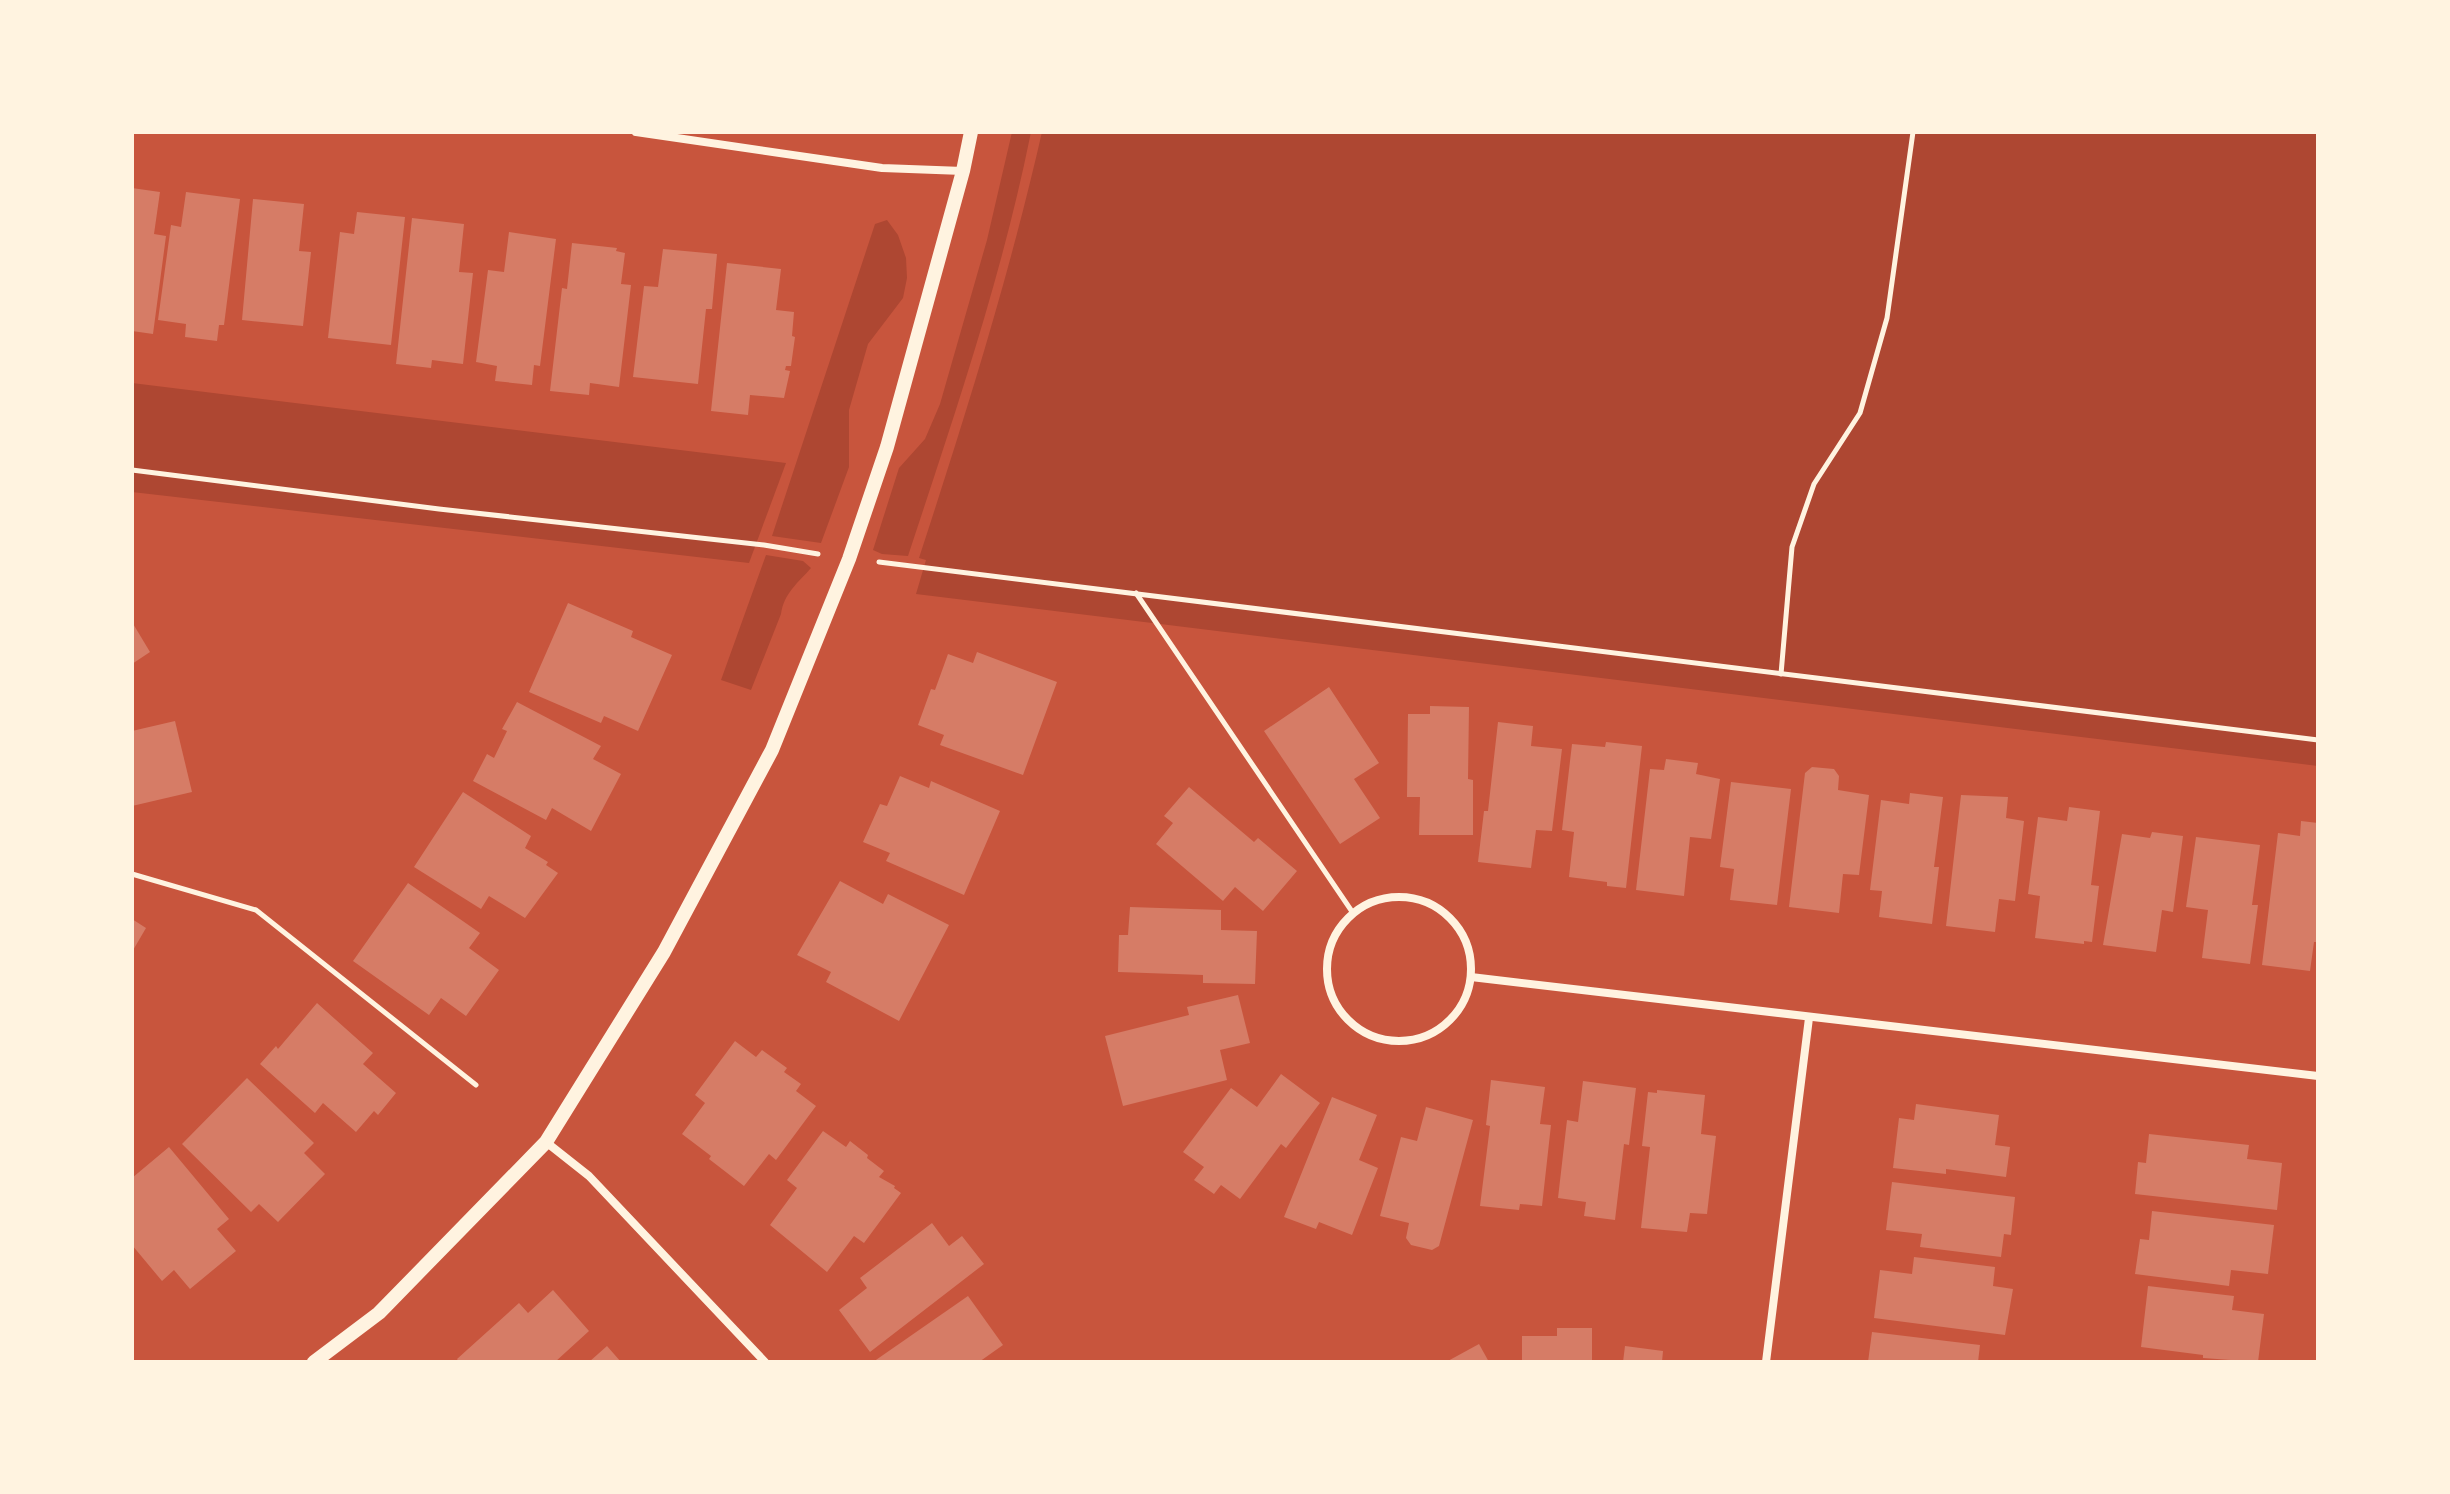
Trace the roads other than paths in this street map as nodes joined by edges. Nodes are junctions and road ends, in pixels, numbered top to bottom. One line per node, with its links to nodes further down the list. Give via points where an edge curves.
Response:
1 (636, 132): 3 (street, via 882,168)
2 (971, 132): 3 (street)
3 (963, 171): 7 (street, via 887,447 849,559 772,750 664,952)
4 (1471, 977): 4 (street, via 1465,1000 1451,1019 1410,1041 1387,1040 1346,1019 1333,999 1328,953 1337,931 1374,900 1422,900 1444,912 1460,930 1470,953); 5 (street)
5 (1809, 1018): 6 (street); 10 (street)
6 (2318, 1076)
7 (546, 1142): 8 (street, via 379,1313); 9 (street, via 641,1227)
8 (314, 1362)
9 (765, 1362)
10 (1766, 1362)

